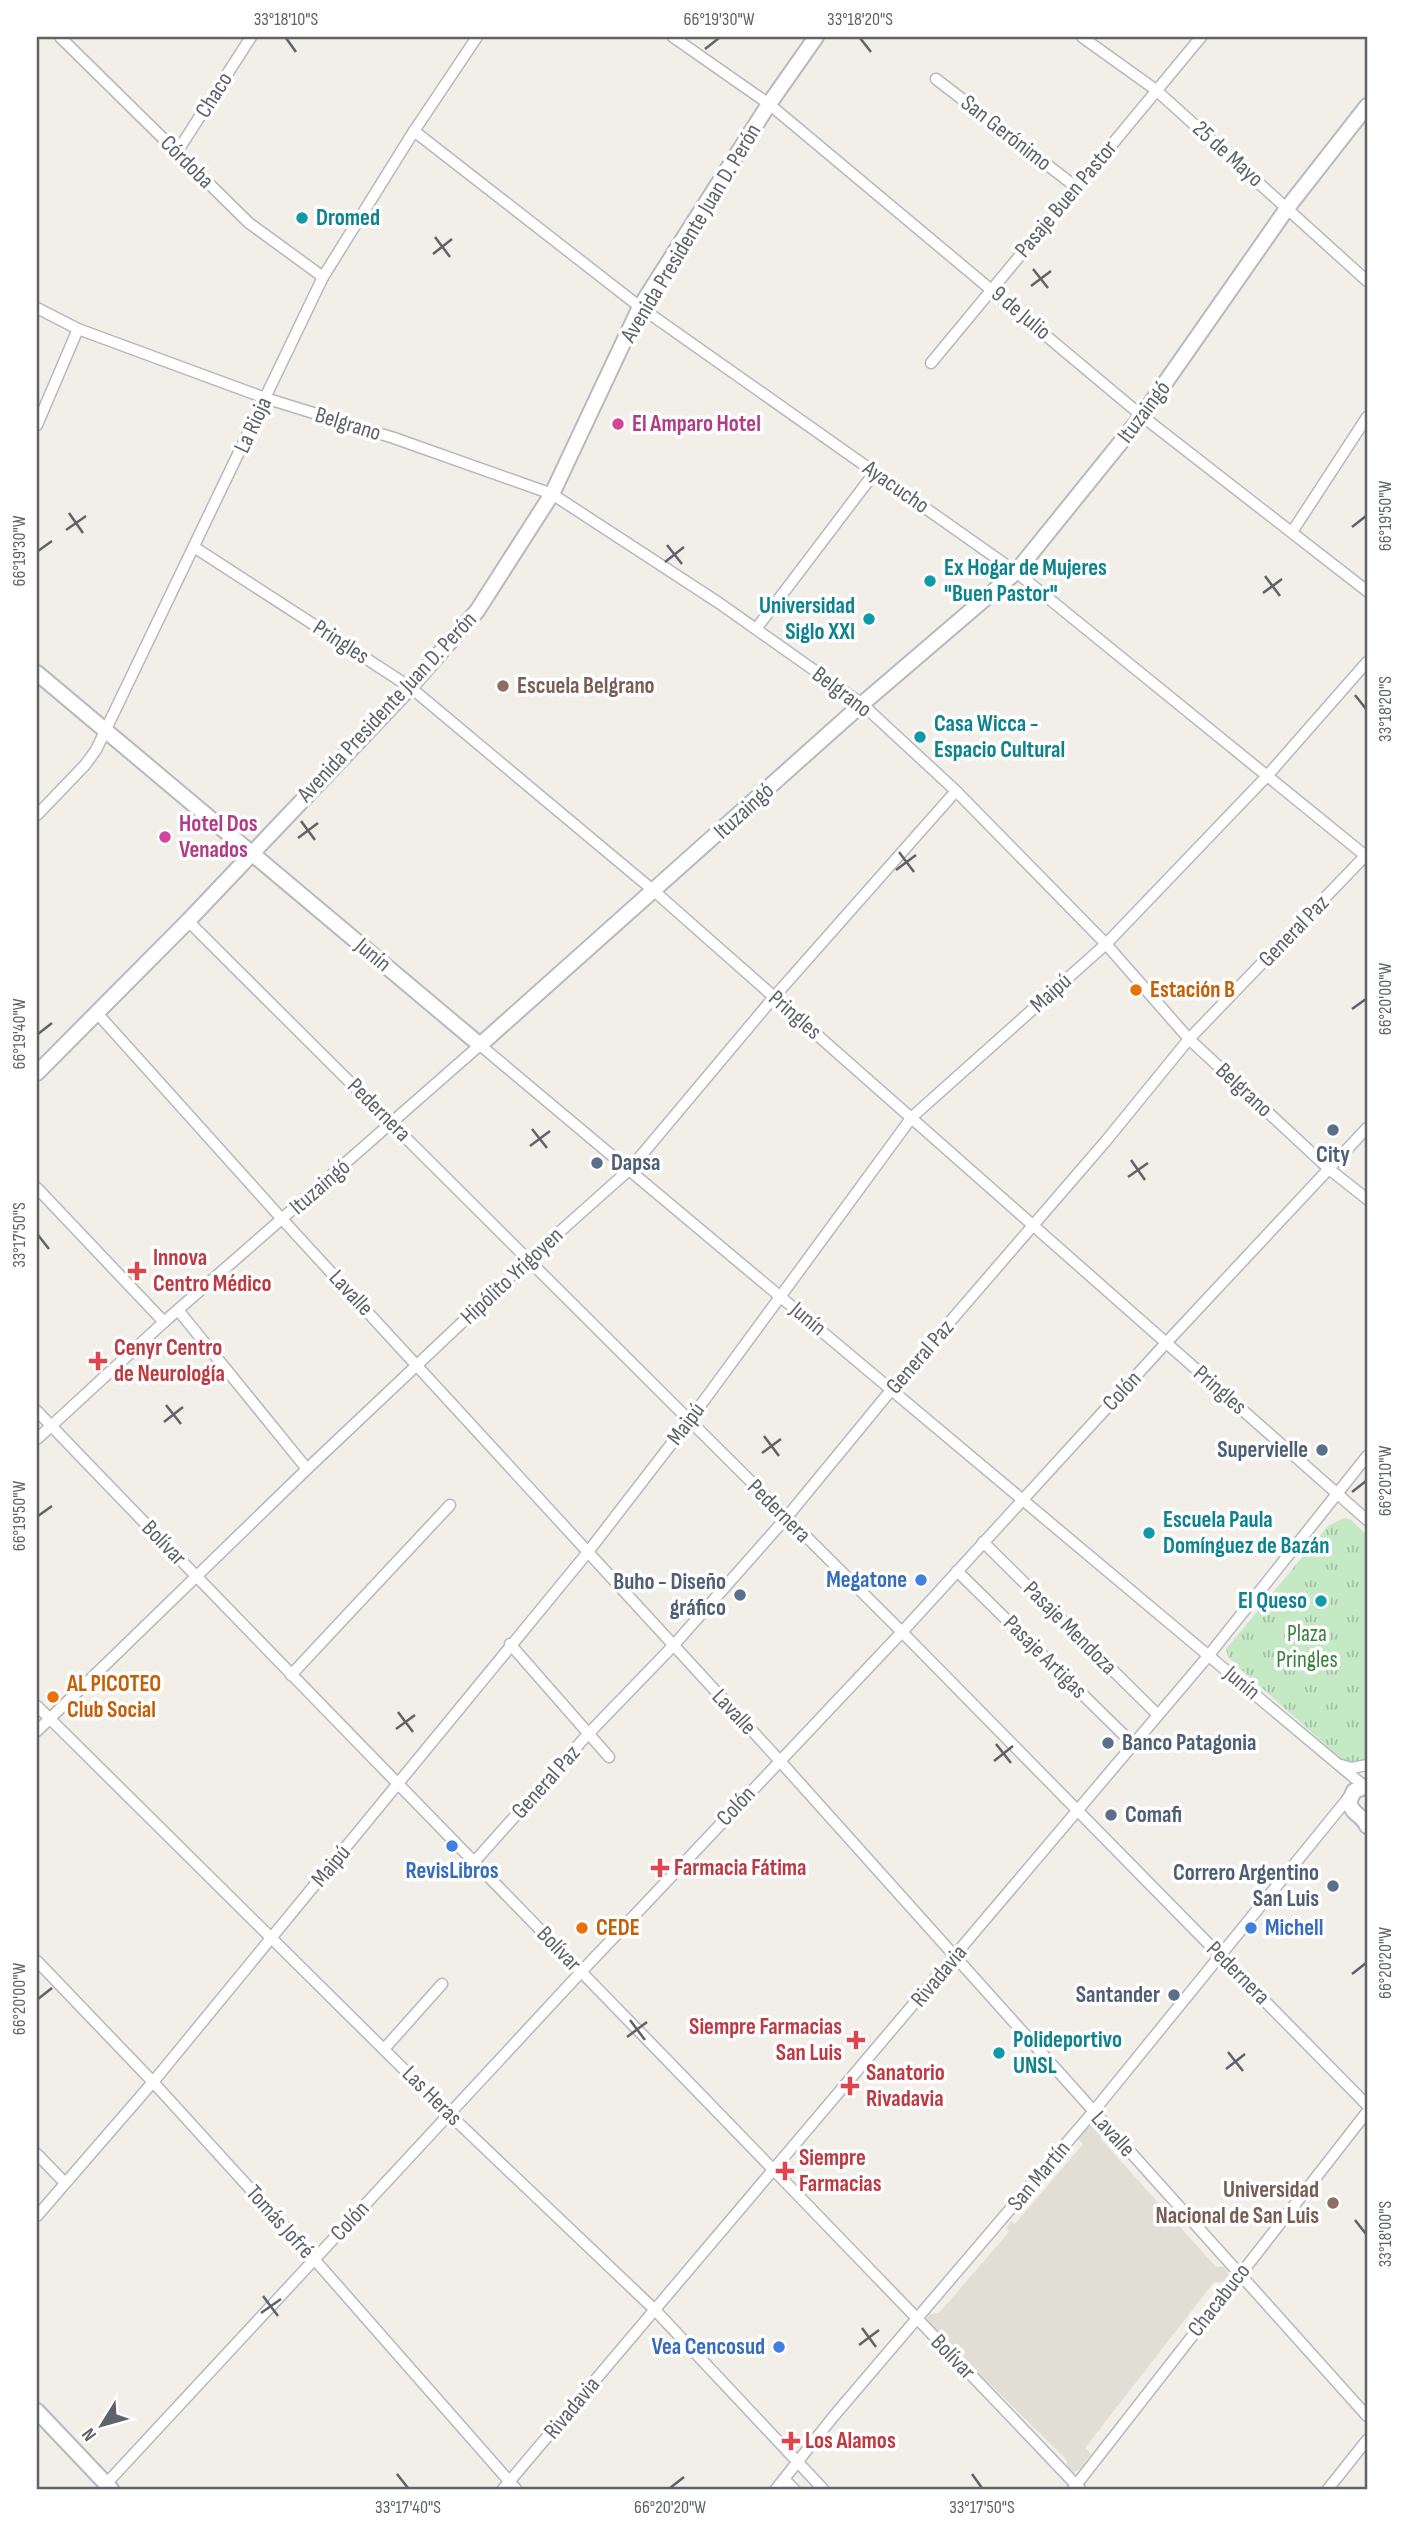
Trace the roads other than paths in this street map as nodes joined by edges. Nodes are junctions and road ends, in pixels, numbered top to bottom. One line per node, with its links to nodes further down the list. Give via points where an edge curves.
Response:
1 (60, 37): 13 (street, Córdoba)
2 (251, 37): 13 (street, Chaco)
3 (477, 37): 12 (street, La Rioja)
4 (673, 37): 10 (street, 9 de Julio)
5 (816, 37): 10 (street, Avenida Presidente Juan D. Perón)
6 (1082, 37): 9 (street, 25 de Mayo)
7 (1201, 37): 9 (street, Pasaje Buen Pastor)
8 (936, 79): 14 (street, San Gerónimo)
9 (1156, 90): 14 (street, Pasaje Buen Pastor); 15 (street, 25 de Mayo)
10 (769, 104): 18 (street, 9 de Julio); 19 (street, Avenida Presidente Juan D. Perón)
11 (1367, 106): 15 (street, Ituzaingó)
12 (414, 131): 16 (street, La Rioja); 19 (street, Ayacucho)
13 (177, 152): 16 (street, Córdoba, via 249,223)
14 (1076, 187): 18 (street, Pasaje Buen Pastor)
15 (1288, 207): 17 (street, 25 de Mayo); 24 (street, Ituzaingó)
16 (323, 277): 23 (street, La Rioja)
17 (1367, 281)
18 (992, 289): 22 (street, Pasaje Buen Pastor); 24 (street, 9 de Julio)
19 (640, 307): 27 (street, Ayacucho); 28 (street, Avenida Presidente Juan D. Perón)
20 (37, 308): 21 (street, Belgrano)
21 (78, 329): 23 (street, Belgrano); 26 (street)
22 (931, 363)
23 (265, 398): 28 (street, Belgrano); 30 (street, La Rioja)
24 (1142, 416): 29 (street, 9 de Julio); 31 (street, Ituzaingó)
25 (1367, 417): 29 (street)
26 (37, 425)
27 (875, 472): 31 (street, Ayacucho); 33 (street)
28 (552, 494): 33 (street, Belgrano); 36 (street, Avenida Presidente Juan D. Perón, via 483,603)
29 (1292, 532): 32 (street, 9 de Julio)
30 (194, 547): 36 (street, Pringles); 38 (street, La Rioja)
31 (1017, 572): 37 (street, Ituzaingó); 39 (street, Ayacucho)
32 (1367, 591)
33 (756, 629): 37 (street, Belgrano)
34 (1367, 663): 39 (street, Maipú)
35 (37, 673): 38 (street, Junín)
36 (410, 687): 42 (street, Avenida Presidente Juan D. Perón); 44 (street, Pringles)
37 (862, 704): 40 (street, Belgrano); 44 (street, Ituzaingó)
38 (106, 730): 41 (street, La Rioja, via 92,758); 42 (street, Junín)
39 (1267, 776): 43 (street, Ayacucho); 46 (street, Maipú)
40 (956, 792): 46 (street, Belgrano); 47 (street, Hipólito Yrigoyen)
41 (37, 815)
42 (250, 853): 45 (street, Avenida Presidente Juan D. Perón); 50 (street, Junín)
43 (1367, 855): 49 (street, General Paz)
44 (654, 891): 47 (street, Pringles); 50 (street, Ituzaingó)
45 (188, 921): 48 (street, Avenida Presidente Juan D. Perón); 53 (street, Pedernera)
46 (1106, 944): 49 (street, Belgrano); 52 (street, Maipú)
47 (774, 997): 52 (street, Pringles); 56 (street, Hipólito Yrigoyen)
48 (96, 1012): 51 (street, Avenida Presidente Juan D. Perón); 59 (street, Lavalle)
49 (1189, 1039): 55 (street, Belgrano); 60 (street, General Paz)
50 (480, 1045): 53 (street, Ituzaingó); 56 (street, Junín)
51 (37, 1073)
52 (912, 1117): 60 (street, Pringles); 62 (street, Maipú)
53 (393, 1124): 59 (street, Ituzaingó); 61 (street, Pedernera)
54 (1367, 1128): 55 (street, Colón)
55 (1329, 1169): 58 (street, Belgrano); 65 (street, Colón)
56 (629, 1170): 61 (street, Hipólito Yrigoyen); 62 (street, Junín)
57 (37, 1188): 64 (street)
58 (1367, 1199)
59 (282, 1219): 63 (street, Ituzaingó); 66 (street, Lavalle)
60 (1035, 1224): 65 (street, Pringles); 67 (street, General Paz)
61 (528, 1260): 66 (street, Hipólito Yrigoyen); 69 (street, Pedernera)
62 (780, 1296): 67 (street, Junín); 69 (street, Maipú)
63 (178, 1310): 64 (street, Ituzaingó); 73 (street)
64 (164, 1322): 70 (street, Ituzaingó)
65 (1166, 1343): 74 (street, Pringles); 75 (street, Colón)
66 (417, 1364): 73 (street, Hipólito Yrigoyen); 80 (street, Lavalle)
67 (892, 1388): 75 (street, Junín); 77 (street, General Paz)
68 (37, 1411): 70 (street, Bolívar)
69 (689, 1421): 77 (street, Pedernera); 80 (street, Maipú)
70 (51, 1426): 71 (street, Ituzaingó); 82 (street, Bolívar)
71 (37, 1439)
72 (1367, 1457): 74 (street, Rivadavia)
73 (307, 1469): 82 (street, Hipólito Yrigoyen)
74 (1337, 1493): 78 (street, Pringles); 86 (street, Rivadavia)
75 (1022, 1499): 79 (street, Colón); 86 (street, Junín)
76 (450, 1505): 87 (street)
77 (786, 1518): 83 (street, Pedernera); 85 (street, General Paz)
78 (1367, 1520)
79 (983, 1542): 81 (street, Colón); 89 (street, Pasaje Mendoza)
80 (588, 1552): 84 (street, Maipú); 85 (street, Lavalle)
81 (957, 1571): 83 (street, Colón); 93 (street, Pasaje Artigas)
82 (197, 1576): 87 (street, Bolívar); 90 (street, Hipólito Yrigoyen)
83 (902, 1632): 95 (street, Colón); 100 (street, Pedernera)
84 (510, 1644): 92 (street); 98 (street, Maipú)
85 (673, 1646): 92 (street, General Paz); 95 (street, Lavalle)
86 (1209, 1655): 89 (street, Rivadavia); 96 (street, Junín)
87 (290, 1675): 98 (street, Bolívar)
88 (37, 1706): 90 (street, Las Heras)
89 (1158, 1715): 93 (street, Rivadavia)
90 (49, 1719): 91 (street, Hipólito Yrigoyen); 103 (street, Las Heras)
91 (37, 1731)
92 (588, 1734): 94 (street); 102 (street, General Paz)
93 (1133, 1744): 100 (street, Rivadavia)
94 (609, 1757)
95 (779, 1760): 105 (street, Lavalle); 107 (street, Colón)
96 (1336, 1763): 97 (street, via 1352,1768); 99 (street, Junín)
97 (1367, 1765)
98 (398, 1785): 102 (street, Bolívar); 103 (street, Maipú)
99 (1361, 1786): 101 (street, via 1349,1802); 104 (street, San Martín)
100 (1077, 1810): 104 (street, Pedernera); 105 (street, Rivadavia)
101 (1367, 1826)
102 (475, 1861): 107 (street, Bolívar)
103 (272, 1937): 109 (street, Las Heras); 110 (street, Maipú)
104 (1221, 1956): 111 (street, Pedernera); 112 (street, San Martín)
105 (955, 1958): 112 (street, Lavalle); 116 (street, Rivadavia)
106 (37, 1961): 110 (street, Tomás Jofré)
107 (581, 1972): 114 (street, Colón); 116 (street, Bolívar)
108 (442, 1984): 109 (street)
109 (384, 2048): 114 (street, Las Heras)
110 (153, 2082): 117 (street, Maipú); 119 (street, Tomás Jofré)
111 (1367, 2105)
112 (1093, 2112): 120 (street, Lavalle); 122 (street, San Martín)
113 (1367, 2112): 120 (street, Chacabuco)
114 (449, 2114): 119 (street, Colón); 121 (street, Las Heras)
115 (37, 2154): 117 (street)
116 (775, 2170): 121 (street, Rivadavia); 122 (street, Bolívar)
117 (65, 2183): 118 (street, Maipú)
118 (37, 2216)
119 (314, 2259): 128 (street, Colón); 129 (street, Tomás Jofré)
120 (1239, 2274): 124 (street, Lavalle); 130 (street, Chacabuco)
121 (654, 2310): 126 (street, Las Heras); 129 (street, Rivadavia)
122 (917, 2320): 126 (street, San Martín); 130 (street, Bolívar)
123 (37, 2411): 128 (street)
124 (1367, 2416)
125 (1367, 2441): 134 (street)
126 (797, 2463): 127 (street, San Martín); 133 (street, Las Heras)
127 (784, 2479): 131 (street, San Martín); 132 (street)
128 (106, 2487)
129 (510, 2487)
130 (1076, 2488)
131 (776, 2489)
132 (794, 2489)
133 (823, 2489)
134 (1328, 2489)

